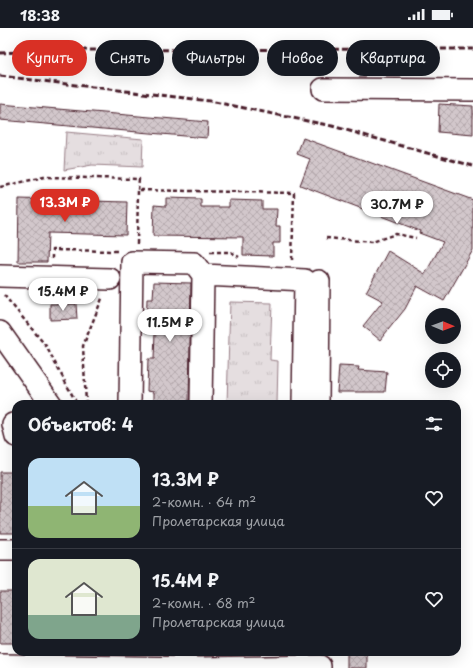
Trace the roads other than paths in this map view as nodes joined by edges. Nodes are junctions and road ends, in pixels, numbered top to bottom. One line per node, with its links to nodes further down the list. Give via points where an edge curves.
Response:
1 (323, 88): 2 (street)
2 (473, 90)
3 (203, 275): 9 (street, via 194,263 132,262); 10 (street); 11 (street, via 305,280)
4 (0, 276): 5 (street)
5 (110, 280)
6 (319, 281): 12 (street)
7 (0, 332): 8 (street)
8 (48, 400)
9 (130, 400)
10 (201, 400)
11 (302, 400)
12 (318, 400)
13 (0, 550): 14 (street)
14 (12, 550)
15 (49, 662): 16 (street); 17 (street)
16 (92, 662): 18 (street)
17 (0, 665)
18 (200, 668): 19 (street)
19 (320, 668)

